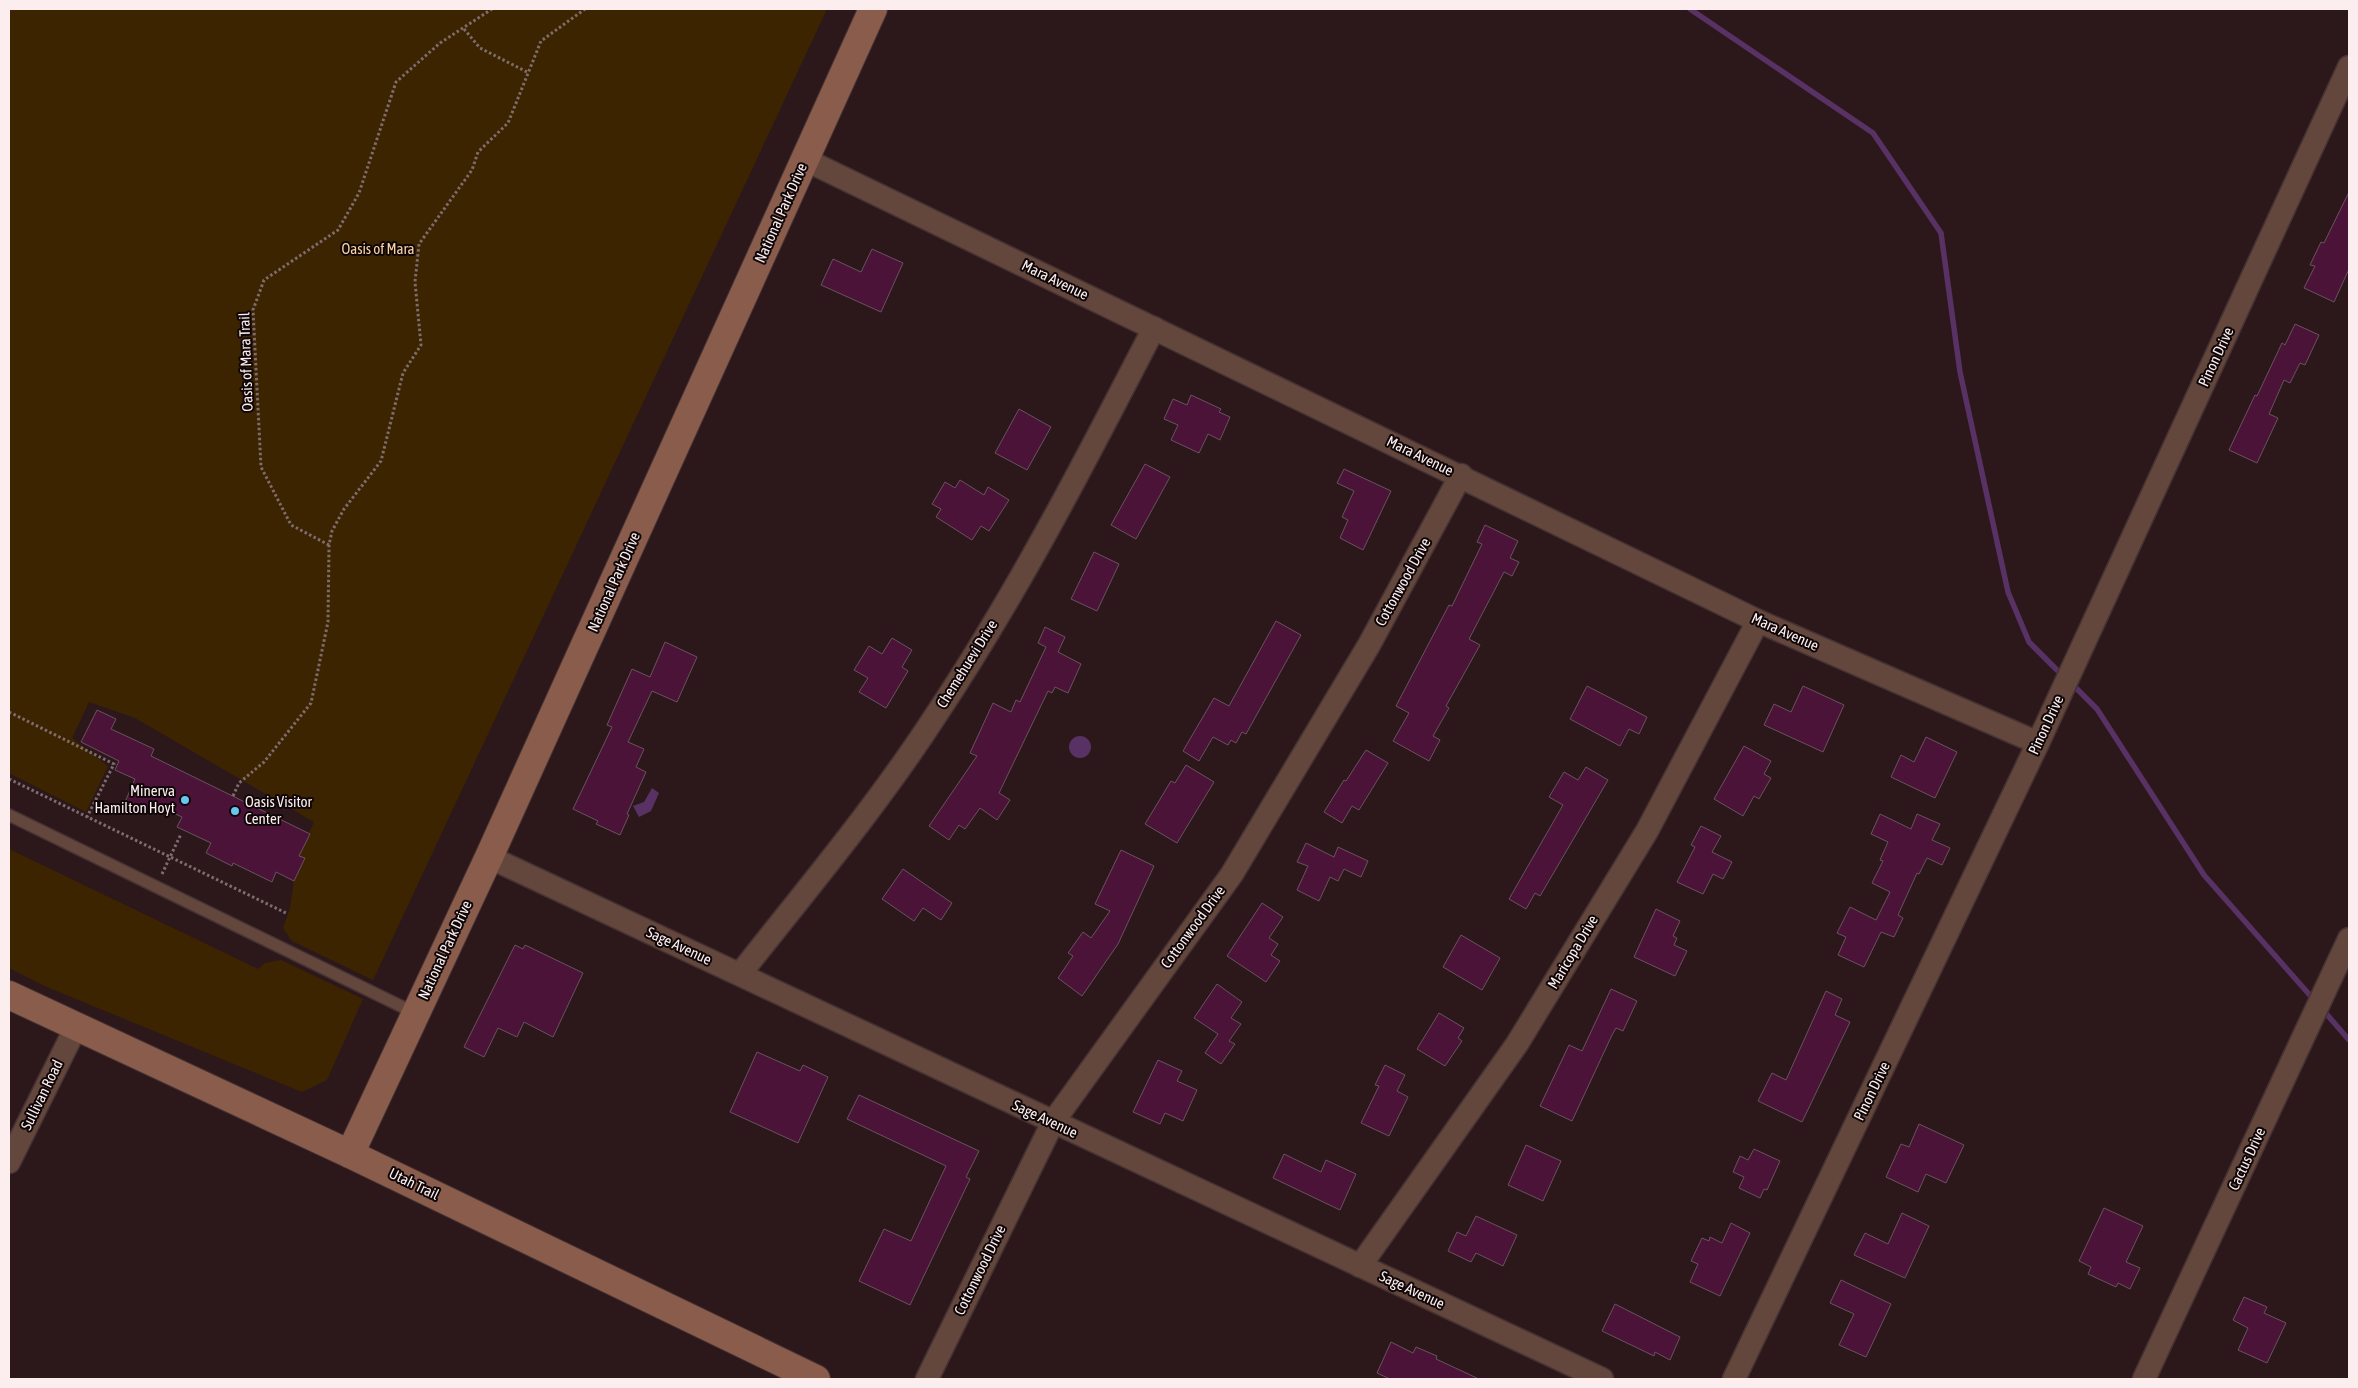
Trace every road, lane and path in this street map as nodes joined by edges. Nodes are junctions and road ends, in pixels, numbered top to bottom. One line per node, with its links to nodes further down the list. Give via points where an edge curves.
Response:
1 (492, 9): 4 (path, Oasis of Mara Trail)
2 (585, 9): 6 (path, via 541,41)
3 (873, 9): 7 (street, National Park Drive)
4 (464, 29): 6 (path, via 480,48); 10 (path, Oasis of Mara Trail, via 440,43 396,82 359,193 338,230 264,280 253,310 261,467 291,525)
5 (2349, 66): 13 (street, Pinon Drive)
6 (527, 72): 10 (path, via 508,123 478,152 472,170 419,244 415,282 421,345 403,373 381,461 344,509)
7 (806, 160): 8 (street, Mara Avenue); 20 (street, National Park Drive)
8 (1154, 328): 9 (street, Mara Avenue); 24 (street, Chemehuevi Drive, via 1077,477 936,716 876,802)
9 (1461, 475): 11 (street, Mara Avenue); 28 (street, Cottonwood Drive, via 1369,645 1232,874)
10 (328, 545): 15 (path, via 328,622 311,704 264,762 239,783)
11 (1758, 620): 13 (street, Mara Avenue); 31 (street, Maricopa Drive, via 1647,832 1517,1044)
12 (9, 712): 17 (path, via 114,764)
13 (2038, 743): 35 (street, Pinon Drive)
14 (9, 779): 17 (path)
15 (233, 796)
16 (9, 815): 21 (lane)
17 (87, 817): 19 (path)
18 (181, 834): 19 (path)
19 (170, 857): 21 (path); 22 (path)
20 (489, 858): 24 (street, Sage Avenue); 26 (street, National Park Drive)
21 (156, 887): 26 (lane)
22 (286, 913)
23 (2349, 939): 36 (street, Cactus Drive)
24 (740, 974): 28 (street, Sage Avenue)
25 (9, 996): 27 (street, Utah Trail)
26 (415, 1013): 29 (street, National Park Drive)
27 (76, 1027): 29 (street, Utah Trail); 30 (street, Sullivan Road)
28 (1053, 1122): 31 (street, Sage Avenue); 33 (street, Cottonwood Drive)
29 (350, 1154): 32 (street, Utah Trail)
30 (9, 1162)
31 (1360, 1266): 34 (street, Sage Avenue)
32 (816, 1379)
33 (927, 1379)
34 (1602, 1379)
35 (1734, 1379)
36 (2144, 1379)

